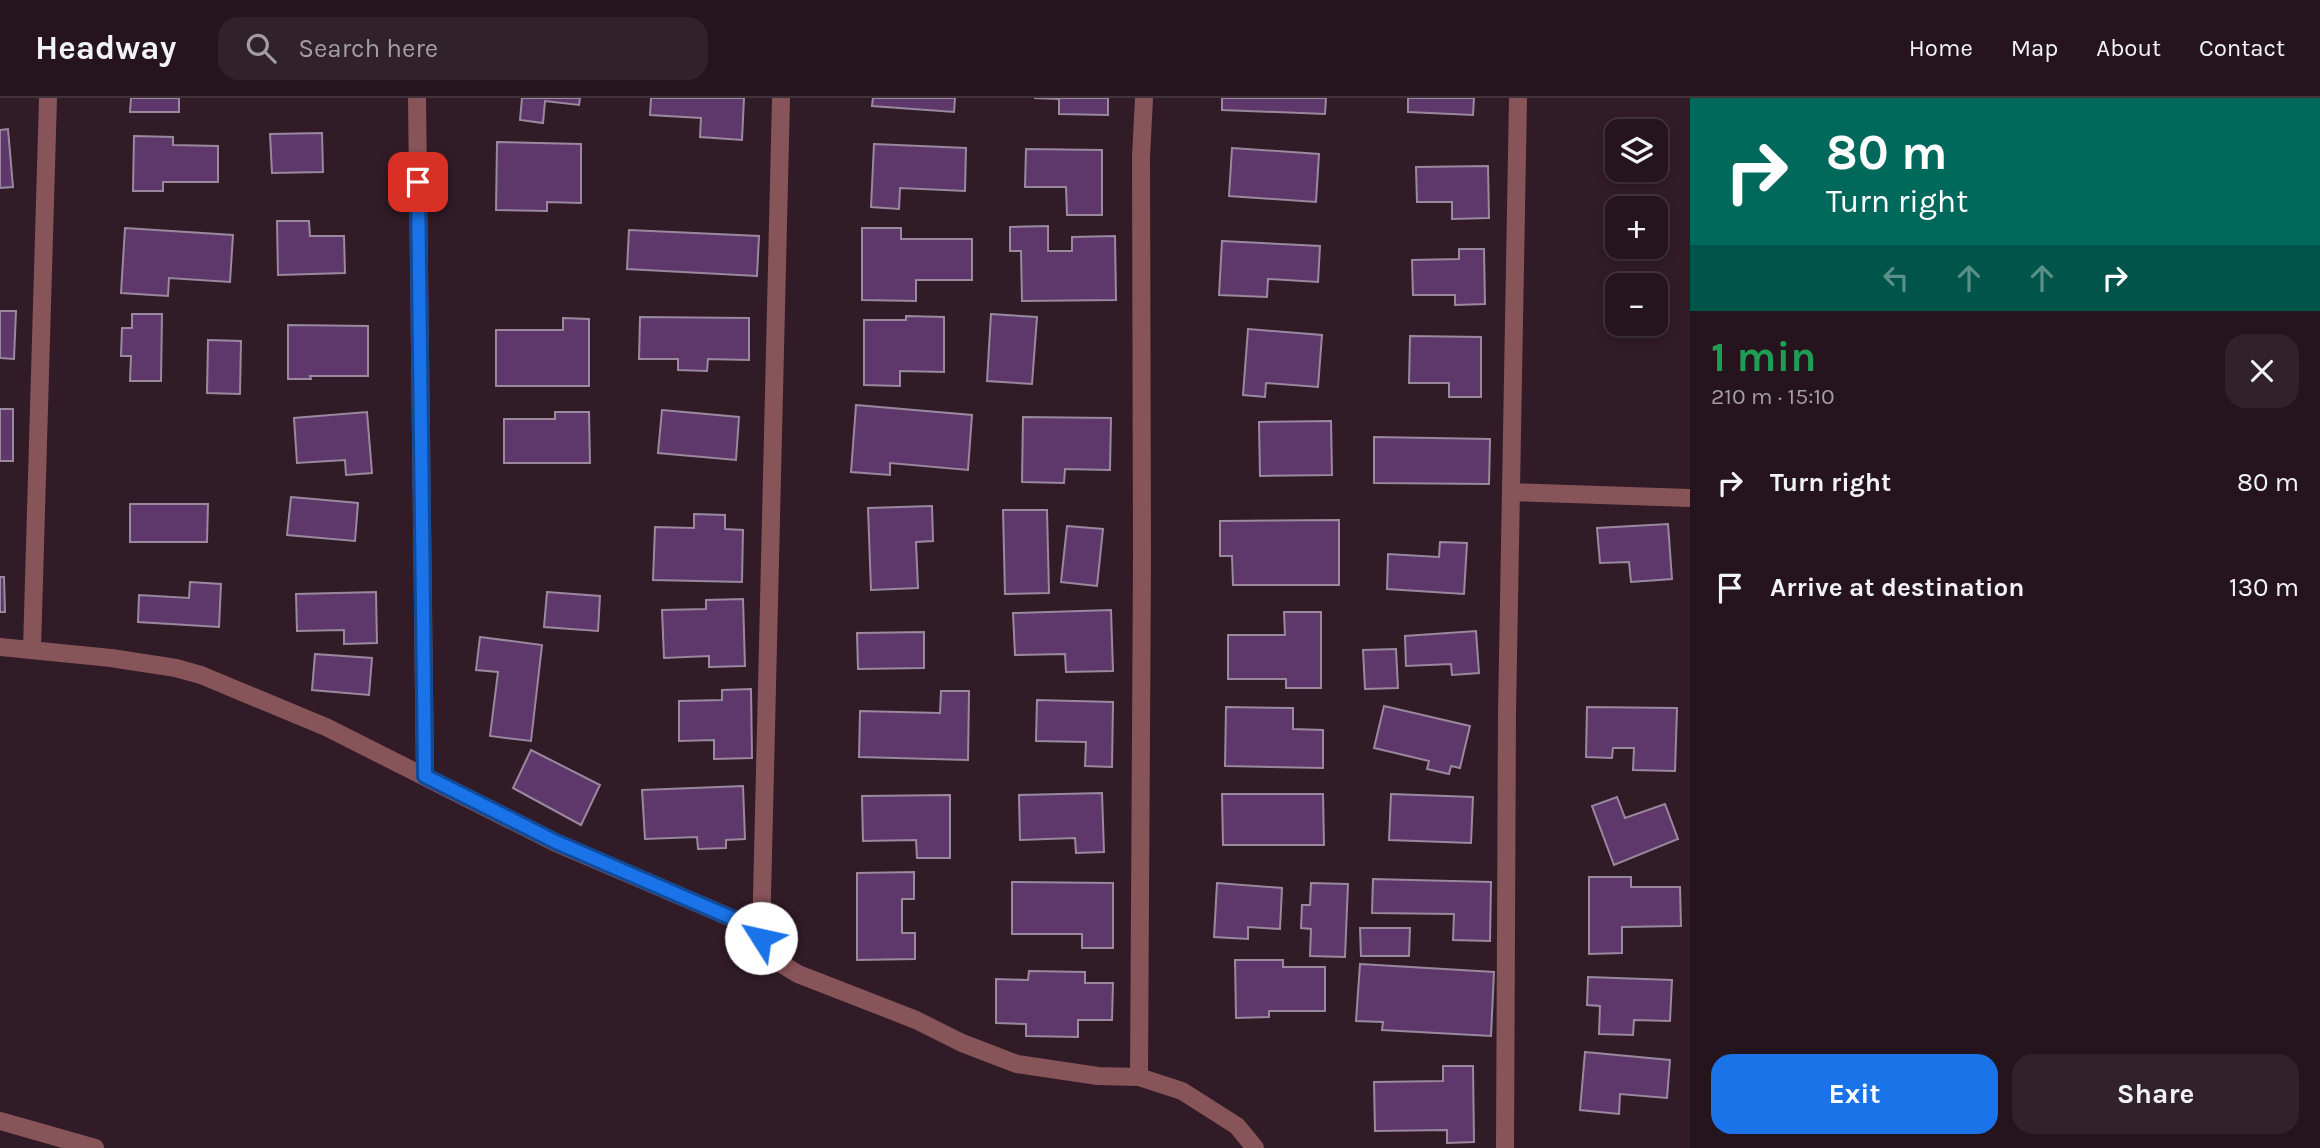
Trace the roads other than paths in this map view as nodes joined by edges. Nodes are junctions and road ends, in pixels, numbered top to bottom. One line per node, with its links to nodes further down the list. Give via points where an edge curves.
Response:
1 (48, 98): 9 (street)
2 (417, 98): 10 (street)
3 (781, 98): 11 (street)
4 (1144, 98): 12 (street)
5 (1518, 98): 6 (street)
6 (1512, 492): 7 (street); 16 (street)
7 (1690, 498)
8 (0, 647): 9 (street)
9 (32, 649): 10 (street, via 201,675 326,727)
10 (425, 776): 11 (street, via 556,842 748,925)
11 (761, 938): 12 (street, via 775,960 798,974 1006,1060 1098,1076)
12 (1139, 1077): 15 (street, via 1182,1091 1237,1126)
13 (0, 1121): 14 (street)
14 (95, 1148)
15 (1255, 1148)
16 (1505, 1148)

